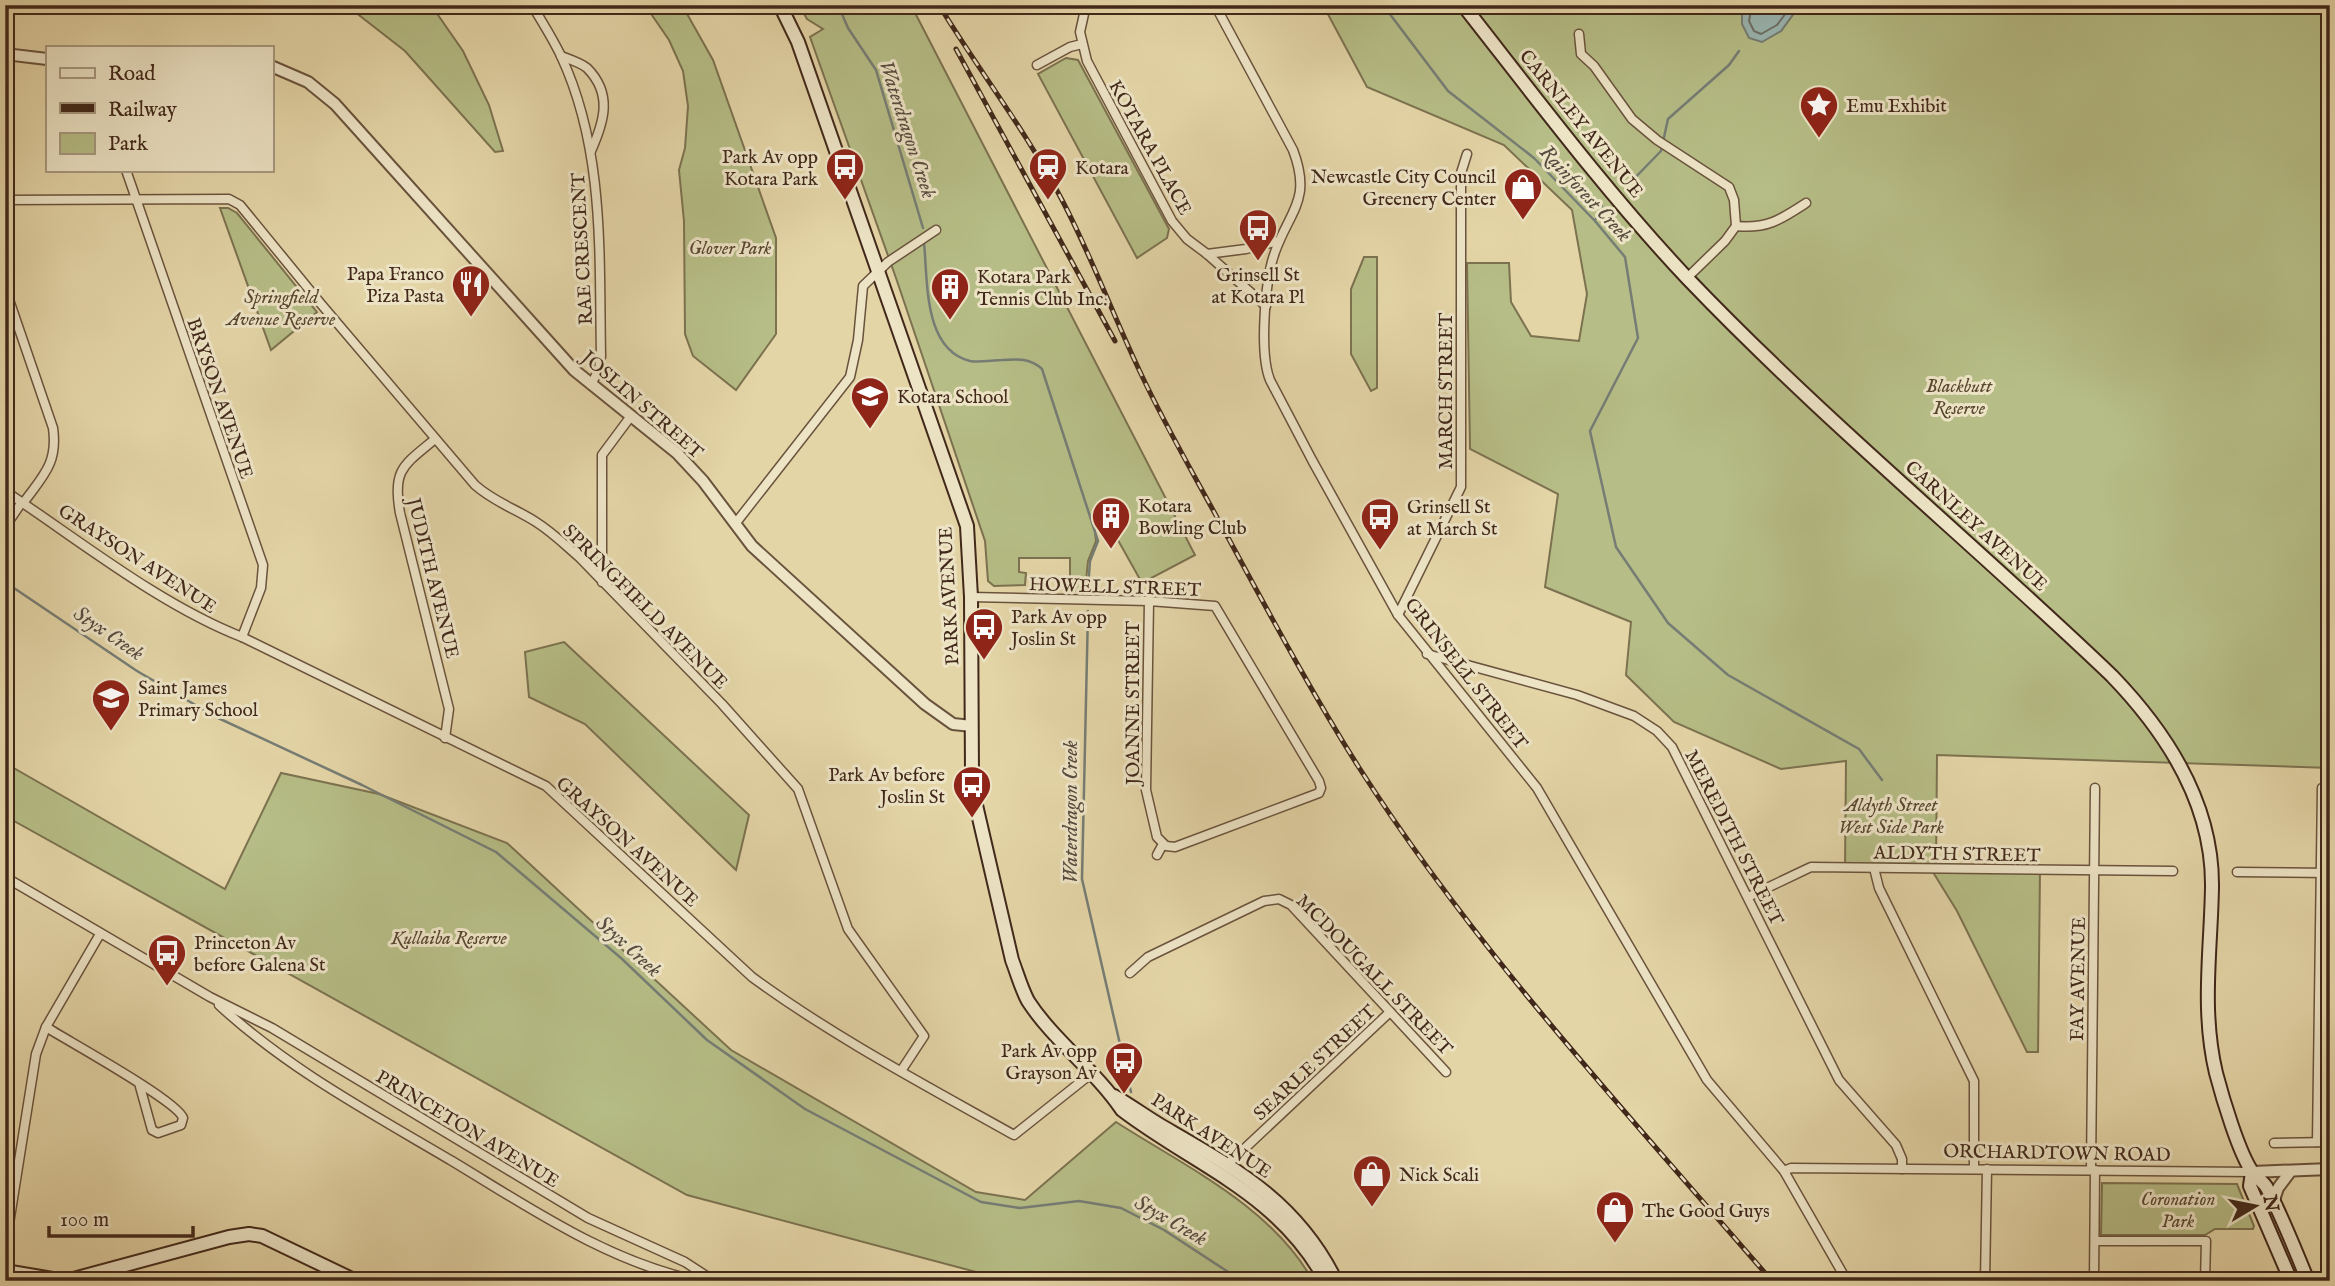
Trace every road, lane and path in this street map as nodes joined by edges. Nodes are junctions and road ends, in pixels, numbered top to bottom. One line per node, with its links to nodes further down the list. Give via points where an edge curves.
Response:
1 (532, 5): 9 (street, RAE CRESCENT)
2 (780, 5): 23 (main road, PARK AVENUE, via 798,42)
3 (1086, 5): 7 (street, KOTARA PLACE)
4 (1215, 5): 21 (street, GRINSELL STREET, via 1300,171 1299,200)
5 (1463, 5): 24 (main road, CARNLEY AVENUE, via 1588,164)
6 (1580, 34): 19 (street, via 1581,54 1632,119 1657,141 1729,187)
7 (1082, 44): 11 (street); 22 (street, KOTARA PLACE, via 1172,220)
8 (5, 54): 10 (street)
9 (561, 56): 13 (street, RAE CRESCENT); 13 (street, RAE CRESCENT, via 586,67 604,95 604,123)
10 (46, 59)
11 (1037, 65)
12 (273, 67): 27 (street, JOSLIN STREET, via 308,82 335,104)
13 (591, 151): 27 (street, RAE CRESCENT, via 599,233 601,356)
14 (1467, 154): 37 (street, MARCH STREET, via 1461,173 1461,487)
15 (127, 172): 17 (street, BRYSON AVENUE)
16 (5, 200): 17 (street, SPRINGFIELD AVENUE)
17 (136, 200): 29 (street, SPRINGFIELD AVENUE, via 229,199 240,205); 38 (street, BRYSON AVENUE, via 263,565 261,588)
18 (1806, 203): 19 (street, via 1770,225)
19 (1736, 226): 24 (street)
20 (936, 230): 23 (street)
21 (1279, 241): 22 (street); 26 (street, GRINSELL STREET)
22 (1207, 254): 26 (street, KOTARA PLACE)
23 (877, 271): 32 (street, via 863,286 850,377); 35 (main road, PARK AVENUE, via 963,514)
24 (1687, 278): 74 (main road, CARNLEY AVENUE, via 2104,668 2161,733 2196,799 2210,857 2208,1022 2216,1072)
25 (5, 288): 31 (street, via 55,442 48,469)
26 (1266, 306): 37 (street, GRINSELL STREET, via 1268,376)
27 (592, 385): 28 (street, JOSLIN STREET)
28 (631, 416): 32 (street, JOSLIN STREET, via 691,466); 34 (street, via 602,455)
29 (435, 439): 34 (street, SPRINGFIELD AVENUE, via 489,497 556,536); 41 (street, JUDITH AVENUE, via 406,463 397,488 449,709)
30 (5, 491): 31 (street, GRAYSON AVENUE)
31 (23, 502): 33 (street); 38 (street, GRAYSON AVENUE, via 197,617)
32 (735, 524): 40 (street, JOSLIN STREET, via 752,546 925,704 953,724)
33 (5, 527)
34 (602, 582): 58 (street, SPRINGFIELD AVENUE, via 798,789 848,929 924,1036)
35 (971, 597): 36 (street, HOWELL STREET); 40 (main road, PARK AVENUE)
36 (1149, 601): 44 (street, JOANNE STREET, via 1146,790 1154,832); 44 (street, HOWELL STREET, via 1215,606 1321,788 1316,796 1175,847)
37 (1398, 614): 39 (street, GRINSELL STREET)
38 (242, 637): 41 (street, GRAYSON AVENUE)
39 (1427, 653): 52 (street, MEREDITH STREET, via 1577,695 1634,716 1657,731 1672,747); 73 (street, GRINSELL STREET, via 1537,788 1707,1080)
40 (972, 726): 60 (main road, PARK AVENUE, via 976,805 1012,960 1027,998 1042,1020)
41 (445, 738): 58 (street, GRAYSON AVENUE, via 546,786 752,977)
42 (2095, 788): 47 (street, FAY AVENUE)
43 (2322, 789): 50 (street)
44 (1163, 845): 45 (street)
45 (1157, 855)
46 (1874, 868): 47 (street, ALDYTH STREET); 52 (street, ALDYTH STREET, via 1807,867); 69 (street, via 1879,888 1974,1081)
47 (2094, 870): 48 (street, ALDYTH STREET); 72 (street, FAY AVENUE)
48 (2173, 871)
49 (2237, 872): 50 (street)
50 (2325, 872): 64 (street)
51 (6, 878): 53 (street, PRINCETON AVENUE)
52 (1748, 897): 68 (street, MEREDITH STREET, via 1839,1080 1896,1145)
53 (100, 934): 55 (street, PRINCETON AVENUE); 57 (street)
54 (1130, 973): 56 (street, MCDOUGALL STREET, via 1148,957 1264,901 1279,899 1291,905)
55 (210, 997): 83 (street, PRINCETON AVENUE, via 248,1032 317,1081 576,1236); 84 (street, PRINCETON AVENUE, via 272,1028 587,1218 685,1262)
56 (1390, 1012): 59 (street, MCDOUGALL STREET); 67 (street, SEARLE STREET)
57 (46, 1027): 61 (street); 79 (street, via 36,1054)
58 (901, 1072): 60 (street, GRAYSON AVENUE, via 1014,1135)
59 (1446, 1072)
60 (1092, 1073): 62 (main road, PARK AVENUE)
61 (139, 1083): 61 (street, via 180,1110 181,1125 158,1133 152,1130)
62 (1111, 1094): 63 (main road, PARK AVENUE, via 1122,1110); 67 (main road, PARK AVENUE)
63 (1168, 1142): 67 (main road, via 1217,1164); 77 (main road, PARK AVENUE)
64 (2317, 1142): 65 (street); 66 (street)
65 (2330, 1142)
66 (2274, 1143)
67 (1228, 1164): 77 (main road, via 1232,1174); 86 (main road, PARK AVENUE, via 1291,1216)
68 (1902, 1169): 69 (street, ORCHARDTOWN ROAD); 73 (street, ORCHARDTOWN ROAD)
69 (1974, 1169): 70 (street, ORCHARDTOWN ROAD)
70 (1987, 1169): 72 (street, ORCHARDTOWN ROAD); 88 (street)
71 (2330, 1169): 75 (street, ORCHARDTOWN ROAD)
72 (2093, 1170): 74 (street, ORCHARDTOWN ROAD); 78 (street, FAY AVENUE)
73 (1784, 1171): 87 (street, GRINSELL STREET)
74 (2252, 1172): 75 (street, ORCHARDTOWN ROAD); 76 (main road, CARNLEY AVENUE, via 2266,1186); 91 (main road, CARNLEY AVENUE, via 2250,1186)
75 (2290, 1172): 76 (street)
76 (2273, 1203): 92 (main road, CARNLEY AVENUE)
77 (1271, 1211): 85 (main road, PARK AVENUE, via 1302,1244)
78 (2095, 1241): 89 (street, FAY AVENUE); 90 (street, via 2206,1241)
79 (5, 1249)
80 (5, 1271): 81 (main road)
81 (66, 1281): 82 (main road, via 249,1234)
82 (356, 1281)
83 (699, 1281)
84 (714, 1281)
85 (1326, 1281)
86 (1336, 1281)
87 (1847, 1281)
88 (1985, 1281)
89 (2094, 1281)
90 (2205, 1281)
91 (2291, 1281)
92 (2308, 1281)

